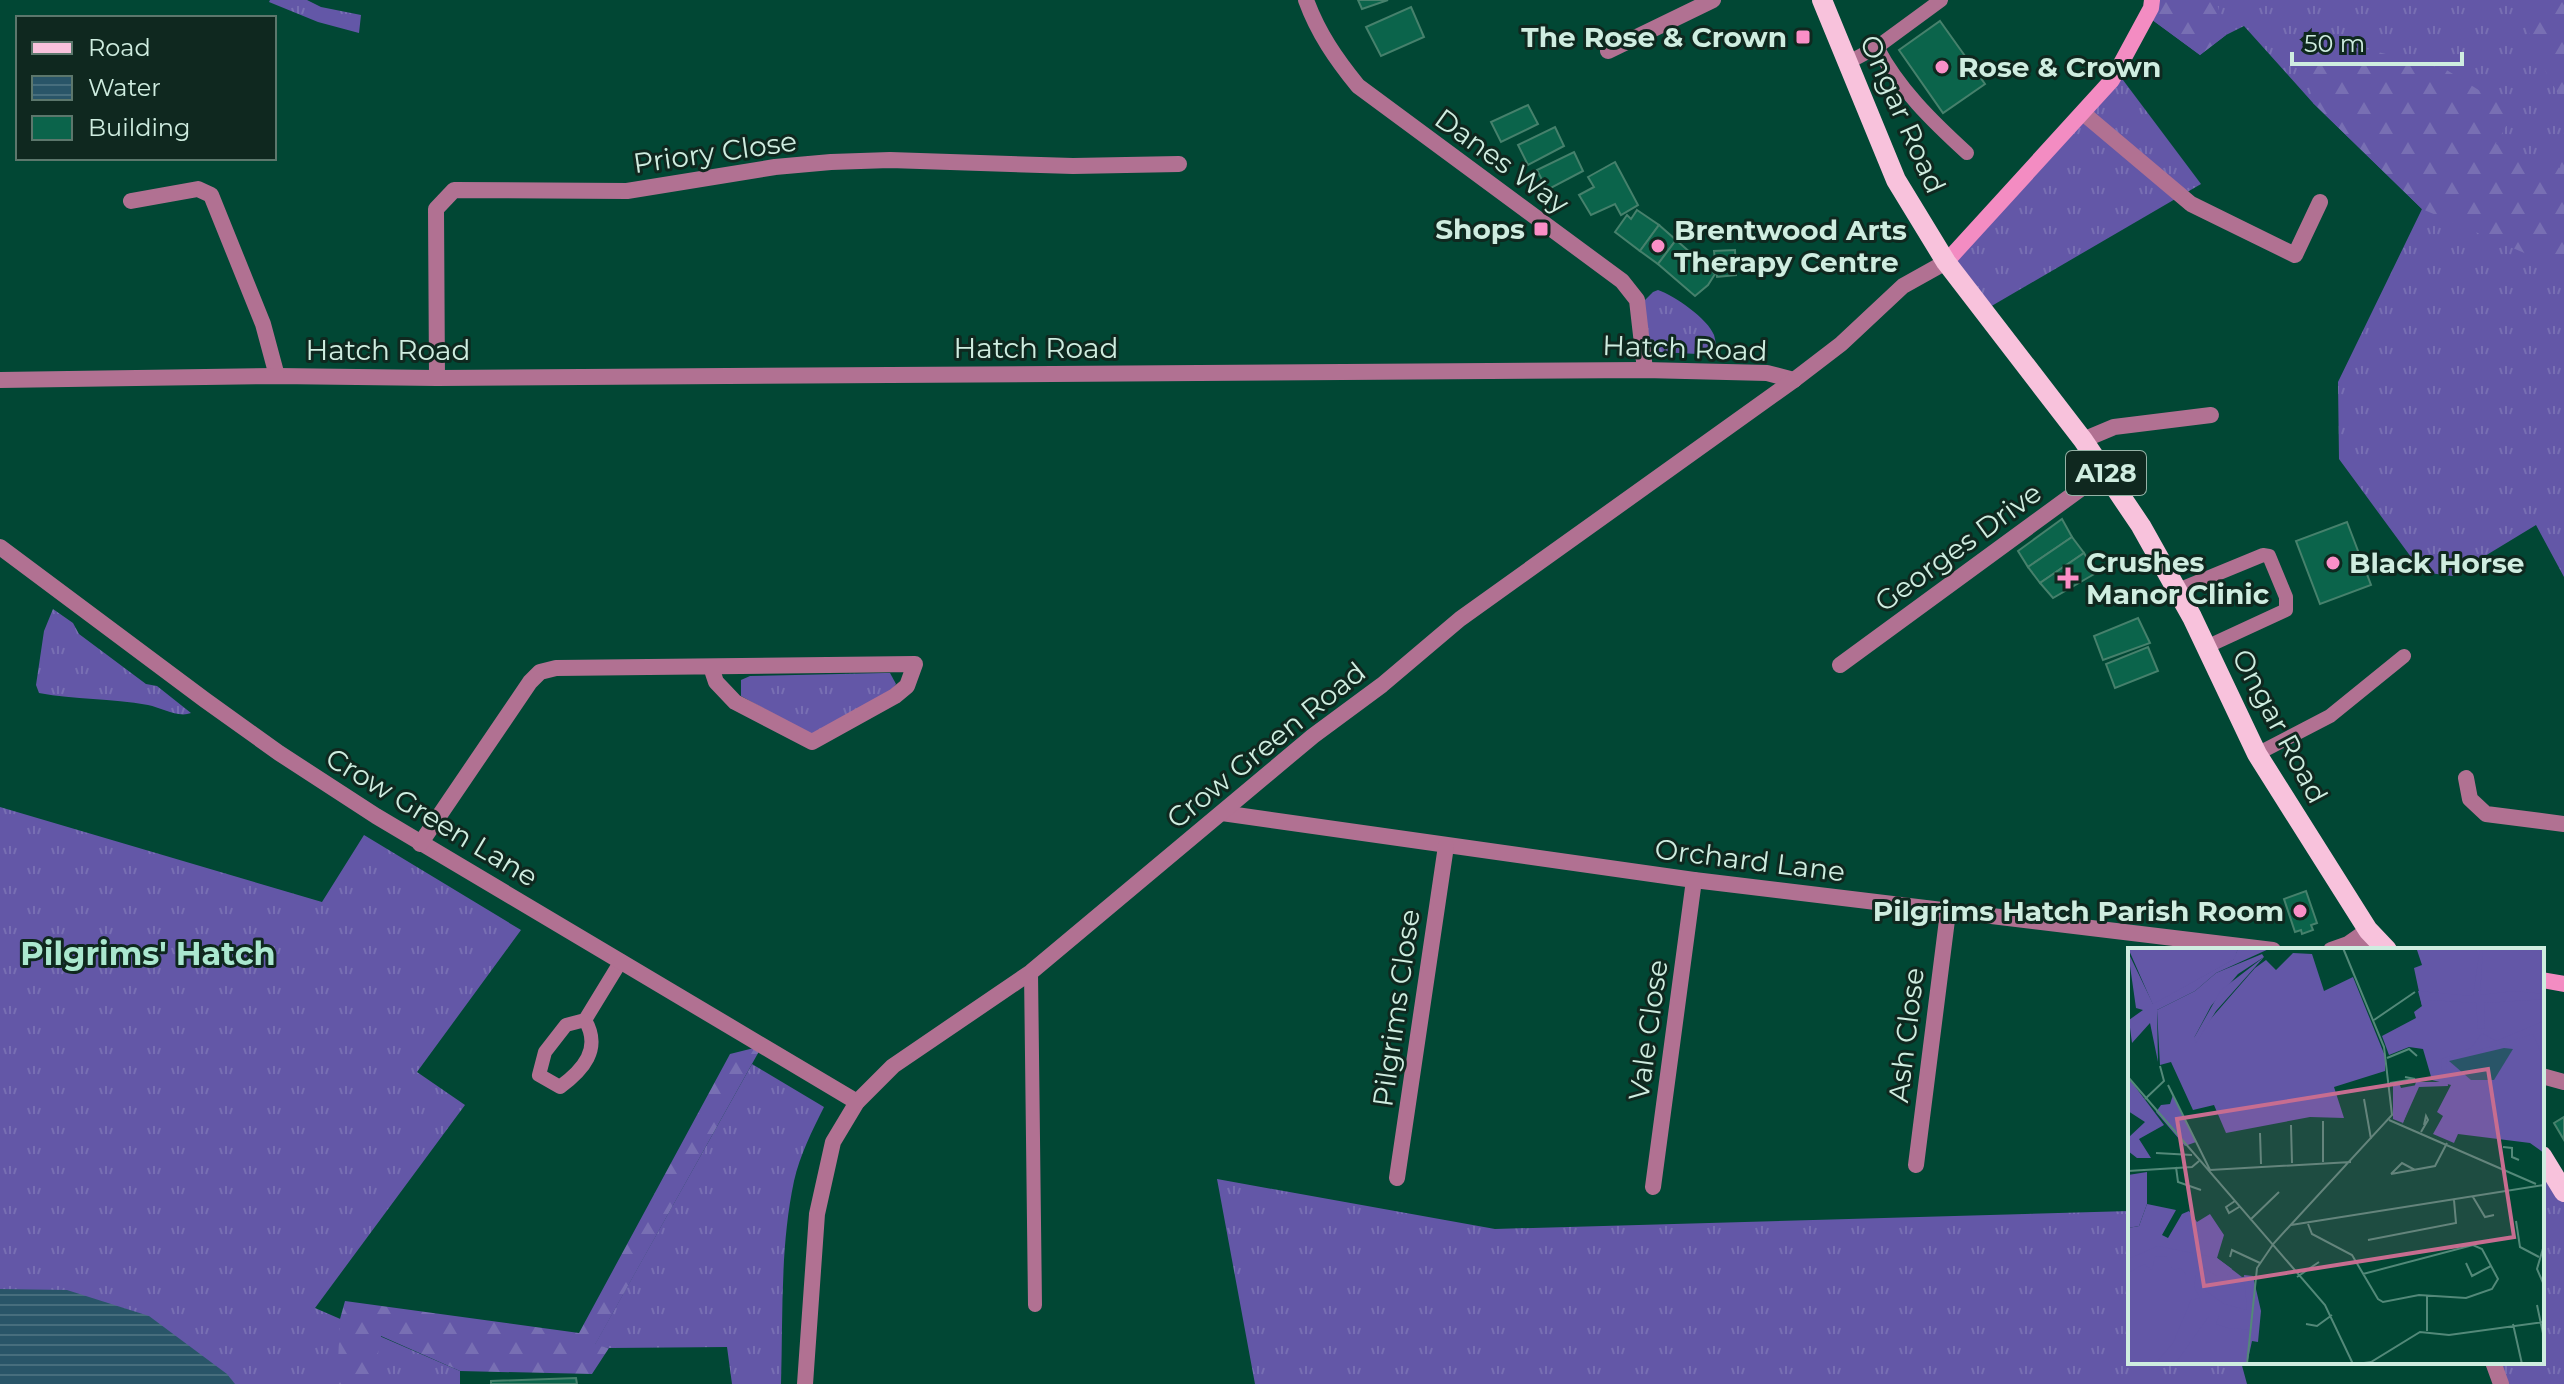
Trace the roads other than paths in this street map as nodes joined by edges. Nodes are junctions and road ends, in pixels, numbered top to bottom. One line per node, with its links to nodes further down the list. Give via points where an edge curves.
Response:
1 (1306, 0): 15 (street, Danes Way, via 1335,59 1358,86 1622,281 1637,300)
2 (1713, 0): 7 (street)
3 (1822, 0): 8 (main road, Ongar Road / A128)
4 (1941, 0): 6 (lane)
5 (2152, 0): 9 (street, via 2112,80)
6 (1877, 47): 8 (lane); 10 (lane, via 1931,120)
7 (1608, 51)
8 (1847, 63): 14 (main road, Ongar Road / A128, via 1896,180)
9 (2083, 113): 13 (street, via 2191,204 2295,255); 14 (street)
10 (1967, 153)
11 (1179, 164): 17 (street, Priory Close, via 860,161 775,167 627,191 454,190 436,209)
12 (131, 201): 16 (street, Hatch Road, via 198,189 211,195 263,324)
13 (2320, 202)
14 (1946, 262): 19 (street, Crow Green Road, via 1903,286); 21 (main road, Ongar Road / A128)
15 (1645, 370): 17 (street, Hatch Road); 19 (street, Hatch Road, via 1767,373)
16 (277, 376): 17 (street, Hatch Road); 18 (street, Hatch Road)
17 (437, 378)
18 (0, 380)
19 (1794, 380): 31 (street, Crow Green Road, via 1460,619)
20 (2211, 415): 21 (street, via 2114,427)
21 (2083, 440): 22 (main road, Ongar Road / A128)
22 (2105, 471): 24 (main road, Ongar Road / A128); 27 (street, Georges Drive)
23 (0, 547): 33 (street, Crow Green Lane, via 279,753)
24 (2178, 590): 25 (main road, Ongar Road / A128); 25 (lane, via 2269,556 2286,610)
25 (2206, 647): 29 (main road, Ongar Road / A128)
26 (2404, 656): 29 (lane, via 2330,716)
27 (1840, 665)
28 (711, 667): 28 (street, via 868,665 915,664 907,686 895,696 812,742 735,702 716,682); 33 (street, via 540,672)
29 (2257, 754): 37 (main road, Ongar Road / A128)
30 (2466, 778): 32 (street, via 2470,799 2486,814)
31 (1222, 813): 34 (street, Orchard Lane); 41 (street, Crow Green Road)
32 (2564, 824)
33 (420, 844): 40 (street, Crow Green Lane)
34 (1446, 846): 35 (street, Orchard Lane); 50 (street, Pilgrims Close)
35 (1694, 880): 36 (street, Orchard Lane); 51 (street, Vale Close)
36 (1948, 912): 38 (street, Orchard Lane); 49 (street, Ash Close)
37 (2367, 940): 39 (street)
38 (2256, 948)
39 (2337, 948)
40 (621, 961): 44 (lane); 47 (street, Crow Green Lane)
41 (1031, 972): 47 (street, Crow Green Road, via 893,1066); 53 (lane)
42 (2544, 980): 43 (street)
43 (2564, 984)
44 (585, 1020): 44 (lane, via 566,1025 545,1052 539,1075 560,1087 580,1073 591,1049)
45 (2544, 1077): 46 (street)
46 (2564, 1082)
47 (857, 1102): 55 (street, Crow Green Road, via 833,1142 817,1214)
48 (2544, 1159): 52 (main road)
49 (1916, 1165)
50 (1397, 1178)
51 (1653, 1187)
52 (2564, 1192)
53 (1035, 1305)
54 (2494, 1364): 56 (street)
55 (805, 1384)
56 (2501, 1384)

